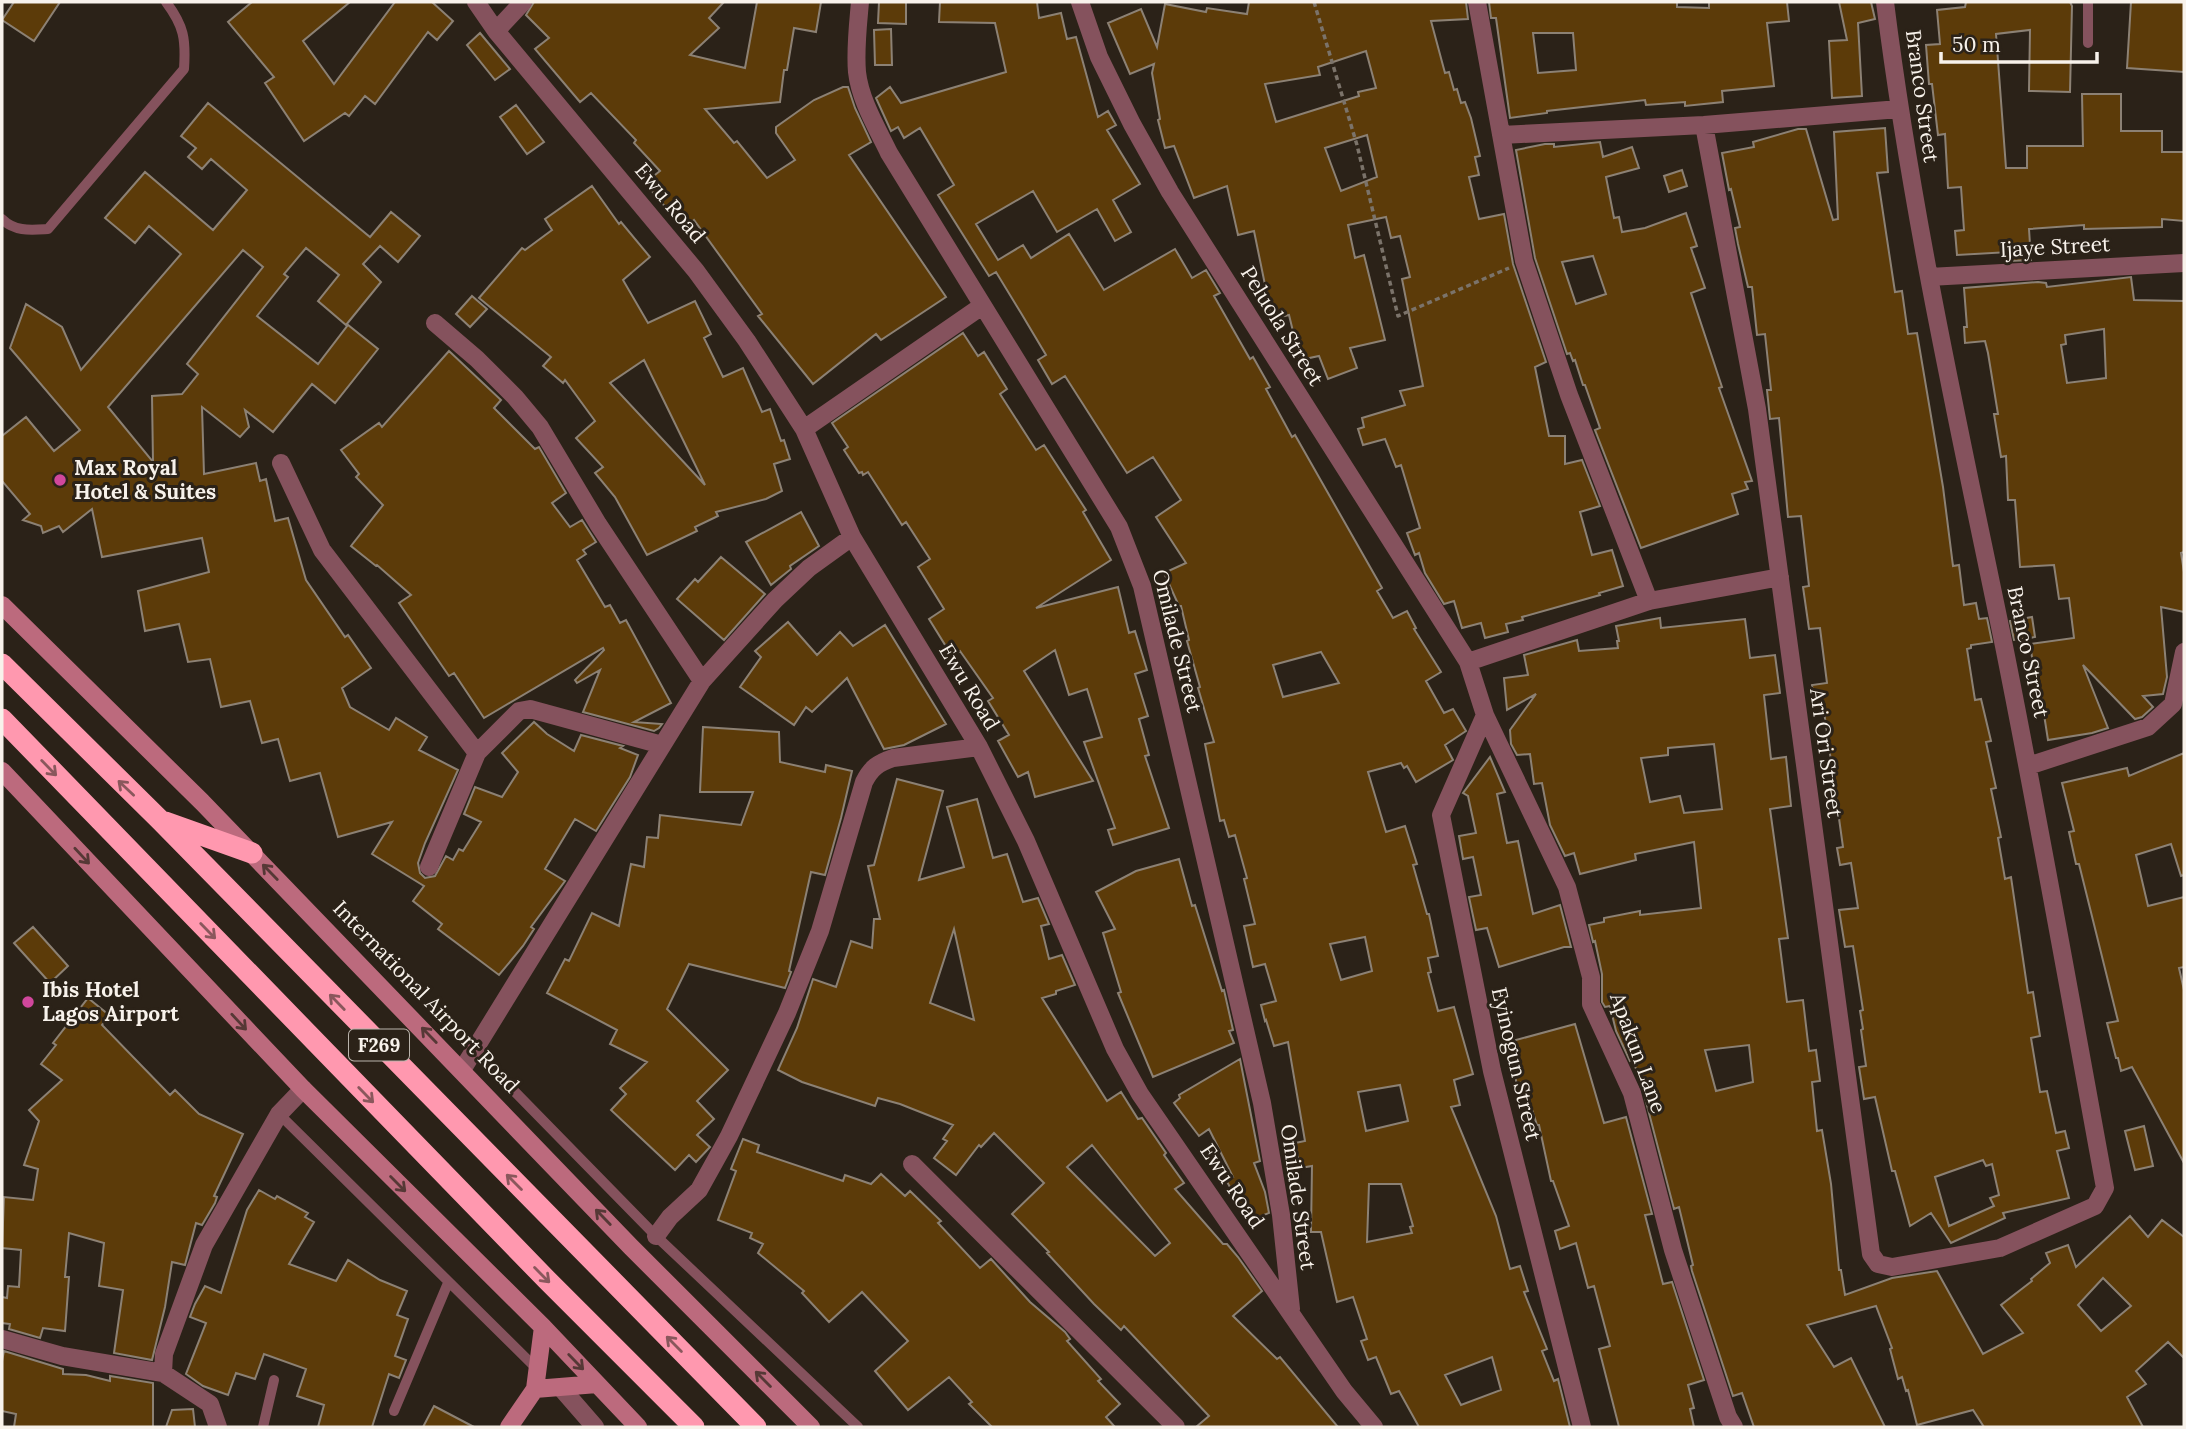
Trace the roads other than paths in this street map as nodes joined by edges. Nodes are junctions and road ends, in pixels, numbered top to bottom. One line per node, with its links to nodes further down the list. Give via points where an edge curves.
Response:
1 (166, 2): 14 (lane, via 179,20 186,43 184,69 48,229 25,231)
2 (476, 2): 9 (street, Ewu Road)
3 (523, 2): 9 (street)
4 (860, 2): 17 (street, Omilade Street, via 857,75 868,108 889,153)
5 (1080, 2): 26 (street, Peluola Street, via 1099,57 1170,192)
6 (1477, 2): 13 (street)
7 (1885, 2): 11 (street, Branco Street)
8 (2088, 2): 10 (lane)
9 (496, 31): 19 (street, Ewu Road, via 696,271)
10 (2088, 43)
11 (1899, 109): 12 (street); 16 (street, Branco Street)
12 (1704, 125): 13 (street); 22 (street, Ari Ori Street, via 1757,408)
13 (1501, 135): 23 (street, via 1524,261 1569,395)
14 (2, 219)
15 (2184, 263): 16 (street, Ijaye Street)
16 (1929, 277): 35 (street, Branco Street)
17 (982, 306): 19 (street); 48 (street, Omilade Street, via 1119,527 1142,586 1262,1103 1281,1215)
18 (435, 323): 28 (street, via 496,378 540,427)
19 (804, 429): 21 (street, Ewu Road)
20 (281, 463): 34 (street, via 321,550)
21 (852, 537): 28 (street, via 775,600); 33 (street, Ewu Road)
22 (1780, 577): 23 (street); 46 (street, Ari Ori Street, via 1871,1254 1878,1264 1892,1267)
23 (1649, 601): 26 (street)
24 (2, 606): 38 (main road, International Airport Road)
25 (2184, 652): 29 (street)
26 (1468, 662): 30 (street, Apakun Lane)
27 (2, 664): 37 (highway, F269, one-way to 27)
28 (702, 681): 32 (street)
29 (2179, 705): 35 (street, via 2148,727)
30 (1485, 715): 69 (street, Eyinogun Street, via 1441,815 1492,1071); 70 (street, Apakun Lane, via 1567,887 1591,977 1591,1004 1632,1093 1673,1250)
31 (2, 719): 63 (highway, F269, one-way to 63)
32 (662, 745): 34 (street, via 530,709 519,711); 40 (street)
33 (979, 747): 45 (street, via 893,758 870,769 820,931 787,1013 699,1190); 48 (street, Ewu Road, via 1045,882 1115,1049 1140,1094)
34 (477, 753): 39 (street)
35 (2028, 765): 46 (street, Branco Street, via 2105,1188 2095,1206)
36 (2, 771): 42 (main road, one-way to 42)
37 (160, 820): 38 (highway); 64 (highway, F269, one-way to 37)
38 (252, 853): 41 (main road, International Airport Road, one-way to 38)
39 (429, 867)
40 (475, 1051): 41 (street); 45 (lane)
41 (462, 1070): 65 (main road, International Airport Road, one-way to 41, via 631,1248)
42 (303, 1089): 43 (street); 49 (main road, one-way to 49)
43 (279, 1114): 47 (lane); 52 (street, via 204,1245 163,1354)
44 (912, 1164): 67 (street)
45 (656, 1236): 66 (lane)
46 (2000, 1248)
47 (448, 1283): 51 (lane); 57 (lane)
48 (1291, 1313): 68 (street, Ewu Road)
49 (543, 1327): 51 (main road); 54 (main road, one-way to 54)
50 (2, 1339): 52 (street, via 62,1356)
51 (537, 1369): 55 (main road)
52 (163, 1373): 58 (street, via 210,1404)
53 (274, 1380): 59 (lane)
54 (597, 1384): 56 (main road); 62 (main road)
55 (535, 1389): 56 (main road); 60 (main road)
56 (562, 1389): 61 (street)
57 (394, 1411)
58 (218, 1427)
59 (263, 1427)
60 (509, 1427)
61 (595, 1427)
62 (638, 1427)
63 (694, 1427)
64 (756, 1427)
65 (811, 1427)
66 (858, 1427)
67 (1176, 1427)
68 (1374, 1427)
69 (1582, 1427)
70 (1734, 1427)

